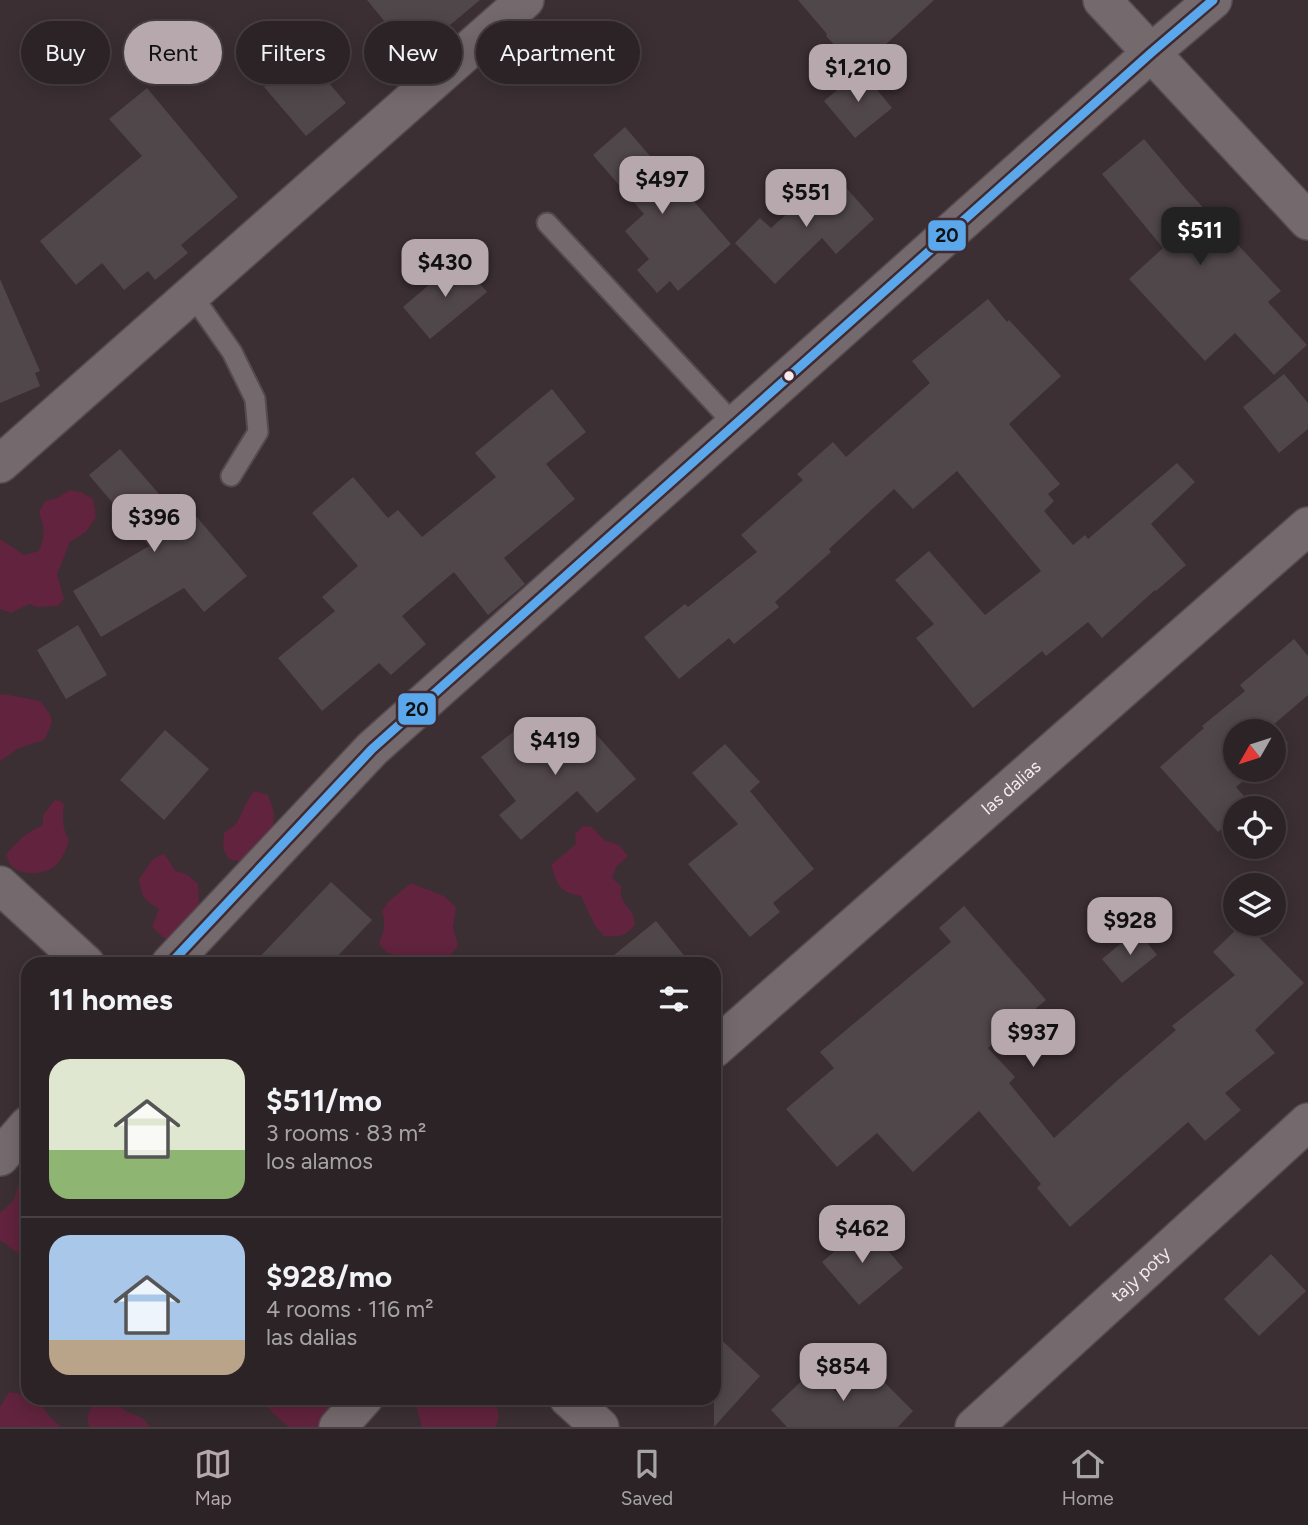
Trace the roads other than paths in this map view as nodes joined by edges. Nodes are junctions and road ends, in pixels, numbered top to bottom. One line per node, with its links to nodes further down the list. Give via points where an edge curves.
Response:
1 (525, 0): 7 (street)
2 (1102, 0): 4 (street)
3 (1213, 0): 4 (street)
4 (1151, 53): 5 (street); 8 (street)
5 (1308, 221)
6 (547, 223): 8 (lane)
7 (192, 295): 9 (street); 10 (lane, via 232,352 255,399 258,432)
8 (735, 425): 14 (street, via 372,749)
9 (0, 464)
10 (231, 476)
11 (1308, 526): 15 (street, las dalias)
12 (0, 885): 13 (street)
13 (78, 957)
14 (177, 957)
15 (721, 1043)
16 (1308, 1122): 23 (street, tajy poty)
17 (21, 1133): 18 (street)
18 (0, 1157)
19 (358, 1405): 21 (street)
20 (576, 1405): 22 (street)
21 (338, 1427)
22 (600, 1427)
23 (974, 1427)

